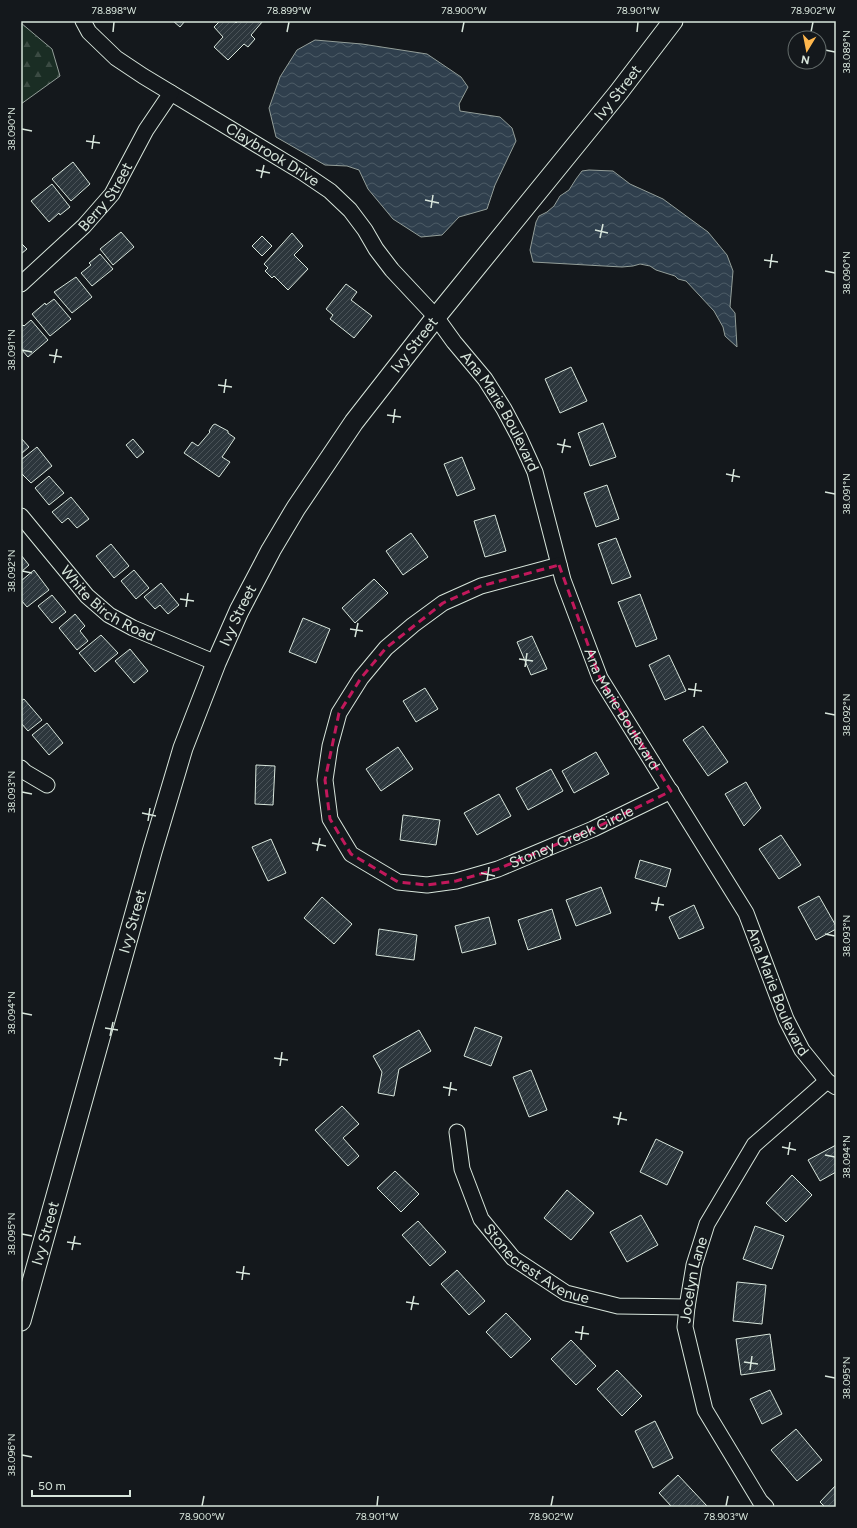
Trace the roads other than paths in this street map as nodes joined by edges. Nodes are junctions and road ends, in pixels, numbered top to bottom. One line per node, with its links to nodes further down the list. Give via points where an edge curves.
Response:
1 (83, 21): 3 (street, Claybrook Drive, via 89,32 116,58)
2 (673, 21): 5 (main road, Ivy Street)
3 (171, 93): 4 (street, Berry Street, via 146,130 112,194 84,226); 5 (street, Claybrook Drive, via 330,191 354,215 392,270)
4 (21, 284)
5 (436, 317): 7 (street, Ana Marie Boulevard, via 485,378 519,437 535,472); 8 (main road, Ivy Street, via 354,422 296,508 239,611)
6 (21, 516): 8 (street, White Birch Road, via 87,596 109,615)
7 (559, 565): 11 (street, Ana Marie Boulevard, via 600,678); 11 (street, Stoney Creek Circle, via 480,586 443,604 386,648 361,678 339,713 330,746 325,780 330,819 351,854 398,882 427,885 456,881 498,869 593,829)
8 (216, 664): 15 (main road, Ivy Street, via 183,748 152,852)
9 (21, 768): 10 (street)
10 (47, 785)
11 (670, 791): 12 (street, Ana Marie Boulevard, via 746,913 786,1019 802,1050)
12 (832, 1084): 14 (street, Jocelyn Lane, via 754,1145 707,1224 694,1265)
13 (457, 1132): 14 (street, Stonecrest Avenue, via 462,1168 481,1219 513,1258 566,1293 618,1306)
14 (687, 1306): 16 (street, Jocelyn Lane, via 686,1327 705,1410)
15 (21, 1322)
16 (766, 1507)

